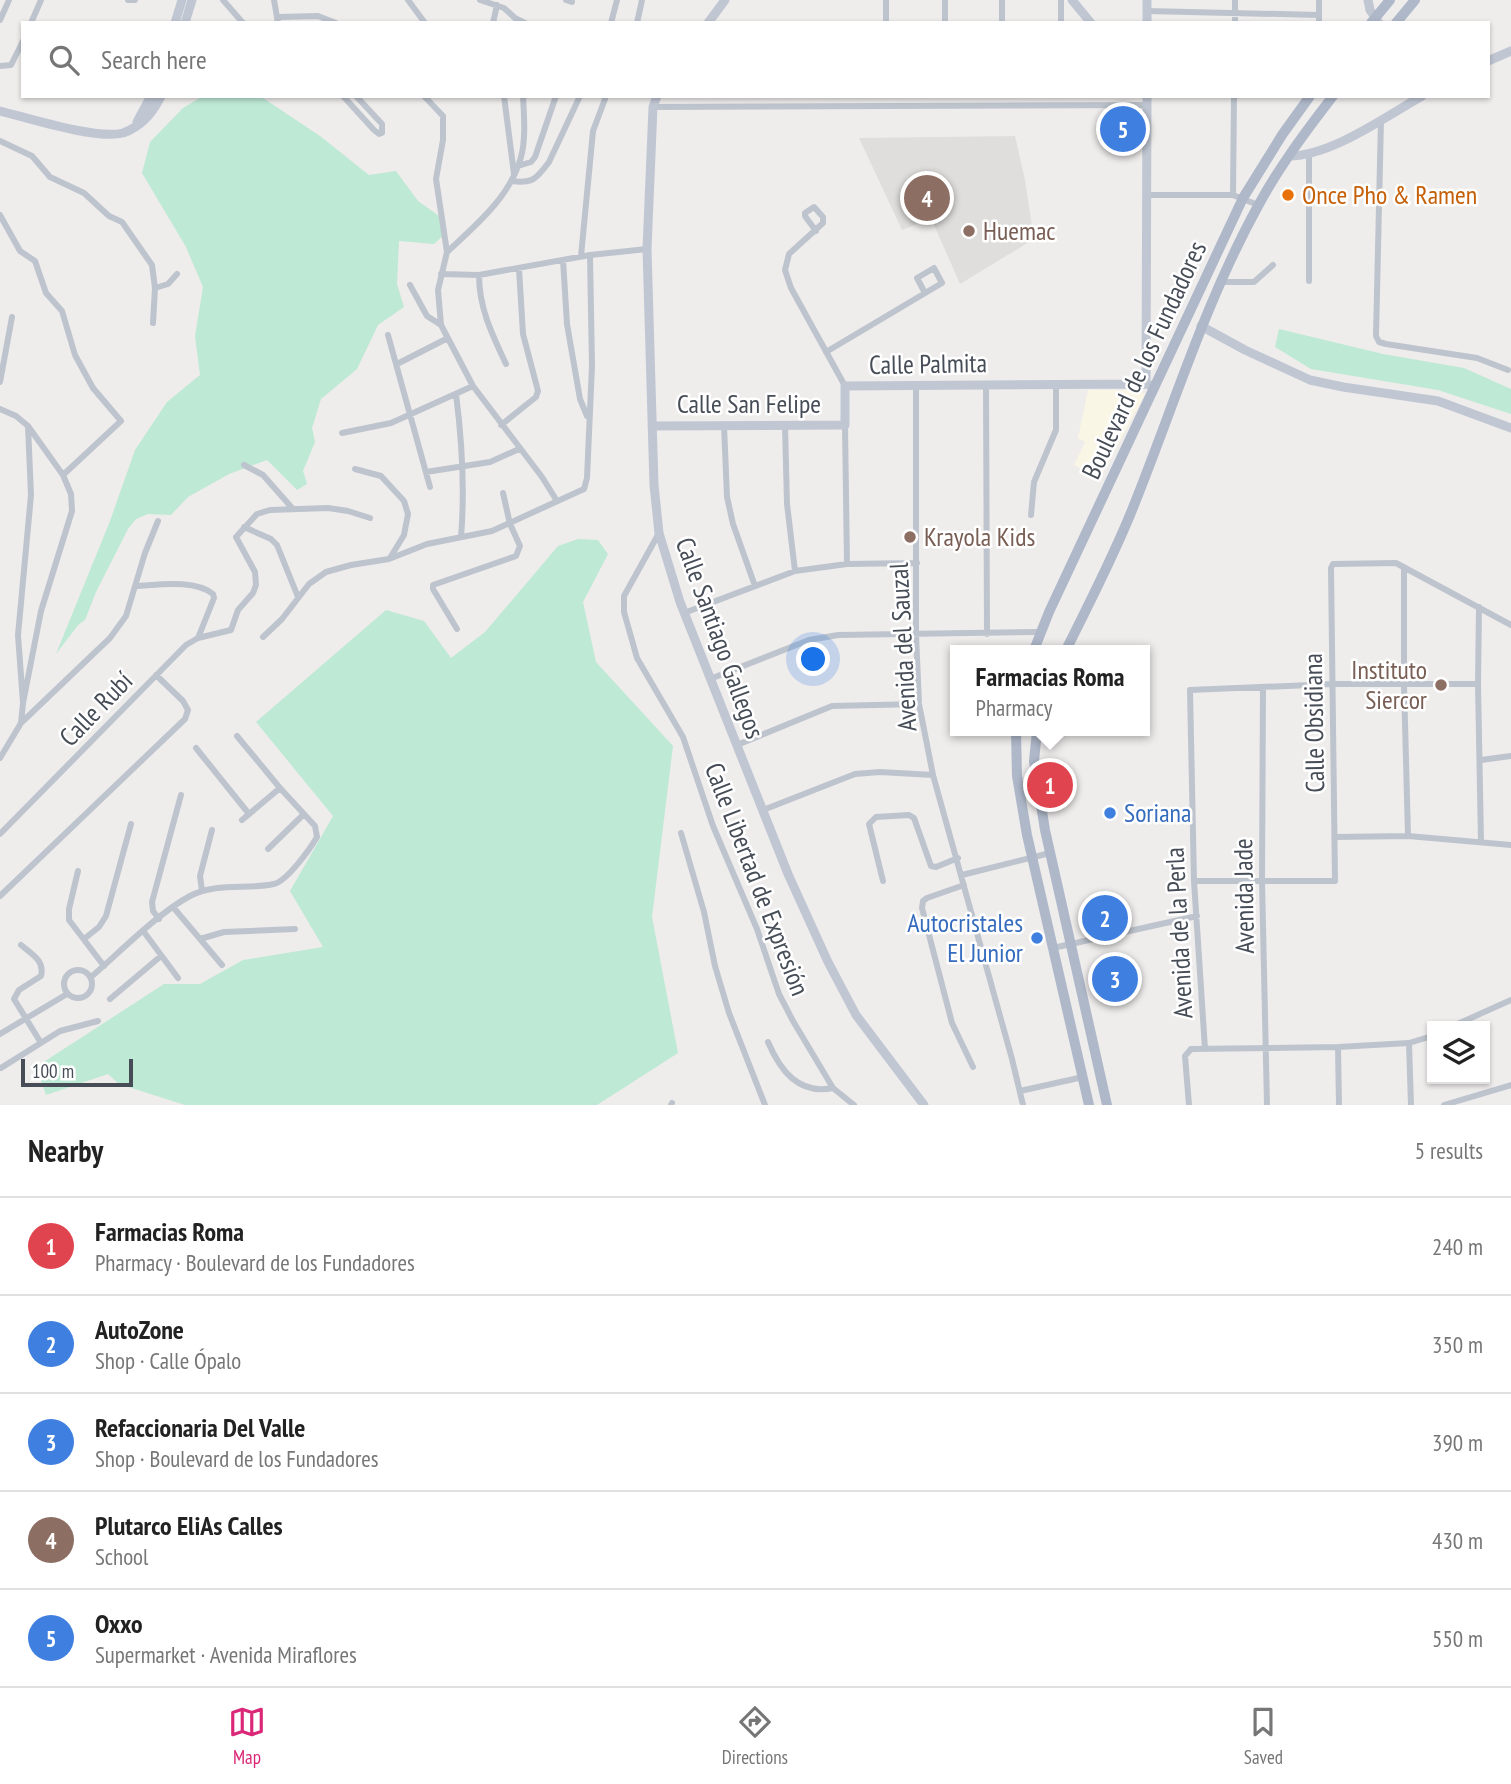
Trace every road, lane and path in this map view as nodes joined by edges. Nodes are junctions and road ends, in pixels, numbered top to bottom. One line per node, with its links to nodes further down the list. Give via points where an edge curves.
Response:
1 (9, 0): 29 (street)
2 (41, 0): 31 (street)
3 (128, 0): 4 (street)
4 (135, 0)
5 (182, 0): 32 (street)
6 (192, 0): 33 (street)
7 (223, 0): 34 (street)
8 (274, 0): 30 (street)
9 (408, 0): 36 (street)
10 (481, 0): 25 (street)
11 (617, 0): 39 (street)
12 (642, 0): 40 (street)
13 (725, 0): 41 (street)
14 (886, 0): 42 (street)
15 (945, 0): 43 (street)
16 (1002, 0): 44 (street)
17 (1061, 0): 45 (street)
18 (1072, 0): 46 (street)
19 (1147, 0): 26 (street)
20 (1235, 0): 27 (street)
21 (1319, 0): 28 (street)
22 (1368, 0): 49 (street)
23 (1391, 0): 49 (main road)
24 (1415, 0): 50 (main road)
25 (498, 5): 37 (street); 38 (street)
26 (1147, 11): 27 (street); 47 (street)
27 (1235, 13): 28 (street); 48 (street)
28 (1319, 19)
29 (0, 20)
30 (278, 20): 35 (street, via 318,16)
31 (32, 21)
32 (176, 21)
33 (187, 21)
34 (241, 21)
35 (331, 21)
36 (424, 21)
37 (494, 21)
38 (522, 21)
39 (612, 21)
40 (637, 21)
41 (709, 21)
42 (886, 21)
43 (945, 21)
44 (1002, 21)
45 (1061, 21)
46 (1089, 21)
47 (1147, 21)
48 (1235, 21)
49 (1375, 21)
50 (1398, 21)
51 (21, 45): 54 (street, via 11,65)
52 (1511, 51): 53 (street)
53 (1490, 60)
54 (0, 66)
55 (150, 98): 82 (street)
56 (160, 98): 82 (street)
57 (345, 98): 58 (street, via 382,133 382,124)
58 (358, 98)
59 (426, 98): 94 (street, via 443,116 436,179)
60 (504, 98): 87 (street)
61 (523, 98): 86 (street)
62 (555, 98): 86 (street, via 535,158)
63 (579, 98): 87 (street, via 543,169 524,183)
64 (656, 98): 79 (street, Calle Santiago Gallegos)
65 (886, 98): 76 (street)
66 (944, 98): 75 (street)
67 (1001, 98): 77 (street)
68 (1060, 98): 78 (street)
69 (1234, 98): 89 (street)
70 (1309, 98): 89 (main road, Boulevard de los Fundadores)
71 (1332, 98): 85 (main road, Boulevard de los Fundadores)
72 (1418, 98): 81 (street)
73 (605, 99): 96 (street, via 593,131)
74 (1147, 100): 78 (street); 88 (street)
75 (944, 104): 76 (street); 77 (street)
76 (886, 105): 79 (street)
77 (1001, 105): 78 (street)
78 (1059, 105)
79 (653, 107): 93 (street, Calle Santiago Gallegos)
80 (0, 111): 82 (street, via 111,134)
81 (1381, 119): 84 (street); 118 (street, via 1376,336 1386,344 1477,358)
82 (135, 126)
83 (0, 141): 106 (street, via 32,156 50,177 84,193 122,222 152,265)
84 (1309, 155): 85 (street); 103 (street)
85 (1289, 156): 90 (main road, Boulevard de los Fundadores)
86 (518, 166): 87 (street)
87 (513, 178): 94 (street)
88 (1147, 195): 89 (street); 123 (street)
89 (1238, 196): 90 (street); 108 (main road, Boulevard de los Fundadores)
90 (1258, 205): 104 (main road, Boulevard de los Fundadores)
91 (0, 215): 143 (street, via 20,251 35,261 46,293 62,311 75,355 93,388 121,421)
92 (817, 230): 115 (street, Calle Palmita, via 789,254 785,271)
93 (647, 249): 95 (street); 135 (street, Calle Santiago Gallegos)
94 (447, 252): 101 (street)
95 (590, 255): 96 (street); 129 (street)
96 (581, 257): 97 (street)
97 (563, 260): 99 (street); 129 (street, via 580,400)
98 (1273, 265): 104 (street, via 1254,282)
99 (519, 269): 102 (street); 130 (street, via 523,334 538,391)
100 (177, 274): 106 (street, via 168,284)
101 (441, 274): 102 (street); 111 (street)
102 (479, 275): 116 (street, via 482,309)
103 (1309, 281)
104 (1221, 282): 112 (main road, Boulevard de los Fundadores)
105 (410, 285): 111 (street, via 427,316)
106 (155, 288): 110 (street)
107 (925, 293): 107 (street, via 942,283 933,268 917,278); 115 (street)
108 (1192, 305): 112 (main road); 123 (main road, Boulevard de los Fundadores)
109 (12, 317): 119 (street)
110 (153, 323)
111 (441, 325): 114 (street)
112 (1201, 326): 136 (street, via 1310,380 1438,401); 173 (main road, Boulevard de los Fundadores, via 1130,515)
113 (388, 335): 117 (street)
114 (446, 339): 117 (street); 124 (street)
115 (826, 352): 125 (street, Calle Palmita)
116 (506, 364)
117 (397, 365): 128 (street)
118 (1508, 370)
119 (0, 382)
120 (1056, 383): 121 (street, Calle Palmita); 123 (street, Calle Palmita); 148 (street, via 1056,430 1034,482)
121 (986, 384): 122 (street, Calle Palmita); 168 (street)
122 (916, 385): 125 (street, Calle Palmita); 156 (street, Avenida del Sauzal)
123 (1151, 385): 167 (main road, Boulevard de los Fundadores)
124 (473, 386): 126 (street); 130 (street)
125 (845, 386): 133 (street)
126 (456, 394): 128 (street); 140 (street)
127 (0, 409): 134 (street)
128 (411, 415): 137 (street); 142 (street)
129 (588, 418): 146 (street, via 587,483 584,489)
130 (501, 425): 138 (street)
131 (724, 425): 132 (street, Calle San Felipe); 135 (street, Calle San Felipe); 161 (street, via 727,497)
132 (785, 425): 133 (street, Calle San Felipe); 159 (street)
133 (845, 425): 157 (street)
134 (28, 426): 143 (street); 180 (street, via 31,495 18,635)
135 (652, 426): 153 (street, Calle Santiago Gallegos)
136 (1511, 428)
137 (342, 433)
138 (519, 449): 140 (street, via 490,462); 146 (street)
139 (244, 465): 147 (street, via 263,475)
140 (463, 467): 142 (street); 154 (street)
141 (355, 468): 155 (street, via 381,476 404,501 408,514 404,536)
142 (426, 472): 144 (street)
143 (63, 475): 180 (street, via 72,511 41,611)
144 (430, 487)
145 (503, 493): 151 (street)
146 (557, 501): 151 (street)
147 (293, 509): 149 (street, via 328,508); 152 (street, via 257,514)
148 (1031, 516)
149 (370, 518)
150 (158, 521): 160 (street)
151 (510, 524): 154 (street); 166 (street, via 520,545 516,556 433,585)
152 (244, 527): 162 (street, via 277,545); 171 (street, Calle Rubí, via 236,537 255,572 253,593 238,610 231,630)
153 (659, 533): 164 (street, Calle Santiago Gallegos); 251 (street, Calle Libertad de Expresión, via 624,596 637,658 683,737 779,994)
154 (461, 537): 155 (street)
155 (389, 559): 162 (street, via 326,572)
156 (916, 563): 157 (street); 169 (street, Avenida del Sauzal)
157 (847, 564): 159 (street)
158 (1404, 567): 163 (street); 176 (street, Calle Obsidiana, via 1386,562 1333,564); 177 (street)
159 (795, 571): 161 (street)
160 (136, 586): 171 (street, via 188,586 213,594); 182 (street, via 126,616 110,638)
161 (755, 586): 164 (street)
162 (298, 597): 170 (street)
163 (1479, 607): 165 (street); 178 (street)
164 (684, 613): 175 (street, Calle Santiago Gallegos)
165 (1511, 625)
166 (457, 629)
167 (1040, 632): 168 (street); 172 (main road, Boulevard de los Fundadores)
168 (987, 634): 169 (street)
169 (916, 635): 175 (street, via 838,635 809,640); 181 (street, Avenida del Sauzal)
170 (263, 637)
171 (198, 638): 174 (street, Calle Rubí)
172 (1036, 645)
173 (1068, 645)
174 (156, 675): 201 (street, Calle Rubí); 217 (street, via 184,701 185,719)
175 (710, 679): 186 (street, Calle Santiago Gallegos)
176 (1333, 684): 177 (street); 179 (street); 203 (street, Calle Obsidiana)
177 (1404, 684): 178 (street); 202 (street)
178 (1478, 684): 190 (street)
179 (1263, 687): 213 (street, Avenida de la Perla, via 1190,690); 214 (street, Avenida Jade)
180 (23, 703): 182 (street)
181 (919, 704): 186 (street, via 832,706); 191 (street, Avenida del Sauzal)
182 (21, 723): 189 (street)
183 (237, 736): 192 (street)
184 (1016, 736): 209 (main road, via 1017,776)
185 (1036, 736): 207 (main road, via 1036,780)
186 (737, 745): 194 (street, Calle Santiago Gallegos)
187 (196, 748): 195 (street)
188 (1511, 756): 190 (street)
189 (0, 758)
190 (1481, 760): 204 (street)
191 (933, 775): 194 (street, via 855,774); 208 (street, Avenida del Sauzal)
192 (280, 788): 195 (street); 196 (street)
193 (181, 795): 220 (street, via 152,902)
194 (763, 810): 255 (street, Calle Santiago Gallegos, via 842,993)
195 (249, 814): 197 (street)
196 (304, 814): 206 (street); 216 (street, via 315,826 317,838 276,884)
197 (242, 820)
198 (131, 824): 223 (street, via 106,916)
199 (212, 830): 216 (street, via 200,876)
200 (681, 833): 253 (street, via 729,1013)
201 (0, 834)
202 (1408, 836): 203 (street); 204 (street)
203 (1335, 837): 214 (street, Calle Obsidiana, via 1335,881)
204 (1481, 842): 205 (street)
205 (1511, 845)
206 (268, 849)
207 (1049, 853): 209 (street); 225 (main road)
208 (958, 858): 211 (street, Avenida del Sauzal); 212 (street, via 931,866 914,818 876,817 869,824)
209 (1032, 858): 211 (street); 227 (main road)
210 (78, 871): 223 (street, via 69,920)
211 (962, 875): 215 (street, Avenida del Sauzal)
212 (883, 881)
213 (1194, 881): 214 (street); 219 (street, Avenida de la Perla)
214 (1262, 881): 245 (street, Avenida Jade)
215 (964, 885): 247 (street, via 927,898 922,908 953,1024); 252 (street, Avenida del Sauzal)
216 (202, 891): 218 (street)
217 (0, 896)
218 (173, 907): 220 (street); 224 (street)
219 (1197, 916): 225 (street); 246 (street, Avenida de la Perla)
220 (159, 919): 222 (street)
221 (295, 929): 224 (street, via 224,932)
222 (144, 932): 228 (street); 230 (street)
223 (84, 939): 230 (street)
224 (200, 939): 229 (street)
225 (1070, 944): 227 (street); 258 (main road)
226 (21, 945): 236 (street, via 43,970 15,993)
227 (1053, 948): 249 (main road)
228 (162, 956): 232 (street); 234 (street)
229 (222, 965)
230 (104, 966): 231 (street)
231 (91, 978): 233 (street, via 86,996 74,998); 233 (street, via 81,970 70,972 64,982)
232 (178, 978)
233 (67, 993): 236 (street)
234 (110, 999)
235 (1511, 1000): 238 (street)
236 (25, 1018): 239 (street); 242 (street)
237 (98, 1021): 242 (street, via 60,1031)
238 (1463, 1021)
239 (0, 1034)
240 (1427, 1038): 243 (street)
241 (768, 1042): 251 (street, via 788,1075 813,1089)
242 (41, 1043): 248 (street)
243 (1409, 1043): 244 (street); 262 (street)
244 (1338, 1047): 245 (street); 261 (street)
245 (1266, 1048): 246 (street); 260 (street, Avenida Jade)
246 (1205, 1049): 259 (street, Avenida de la Perla, via 1185,1056)
247 (973, 1067)
248 (1, 1068)
249 (1083, 1077): 252 (street); 257 (main road)
250 (1511, 1085): 263 (street)
251 (833, 1087): 254 (street, Calle Libertad de Expresión)
252 (1020, 1091): 256 (street, Avenida del Sauzal)
253 (765, 1105)
254 (854, 1105)
255 (924, 1105)
256 (1023, 1105)
257 (1089, 1105)
258 (1107, 1105)
259 (1189, 1105)
260 (1267, 1105)
261 (1339, 1105)
262 (1411, 1105)
263 (1444, 1105)

